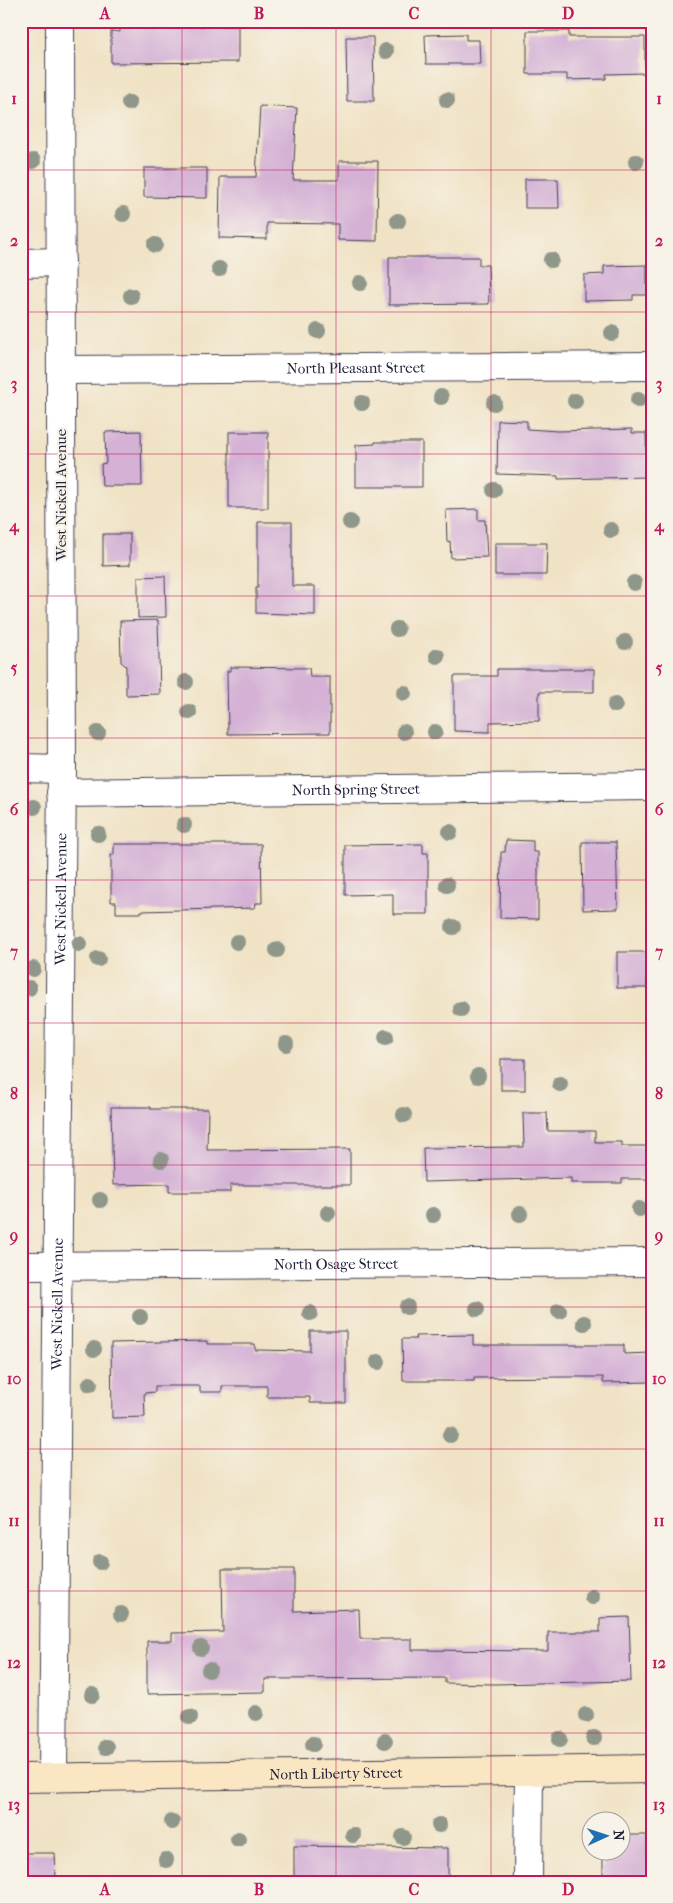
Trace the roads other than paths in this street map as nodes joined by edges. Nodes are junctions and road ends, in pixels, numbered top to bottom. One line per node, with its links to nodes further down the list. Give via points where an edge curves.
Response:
1 (60, 21): 2 (street, West Nickell Avenue)
2 (61, 262): 3 (street); 5 (street, West Nickell Avenue)
3 (21, 263)
4 (652, 366): 5 (street, North Pleasant Street)
5 (61, 370): 7 (street, West Nickell Avenue)
6 (21, 768): 7 (street, North Spring Street)
7 (62, 781): 8 (street, North Spring Street); 11 (street, West Nickell Avenue)
8 (652, 786)
9 (652, 1262): 11 (street, North Osage Street)
10 (21, 1266): 11 (street, North Osage Street)
11 (57, 1266): 15 (street, West Nickell Avenue)
12 (652, 1769): 13 (main road, North Liberty Street)
13 (529, 1772): 15 (main road, North Liberty Street); 16 (street)
14 (21, 1778): 15 (main road, North Liberty Street)
15 (53, 1778)
16 (528, 1882)

